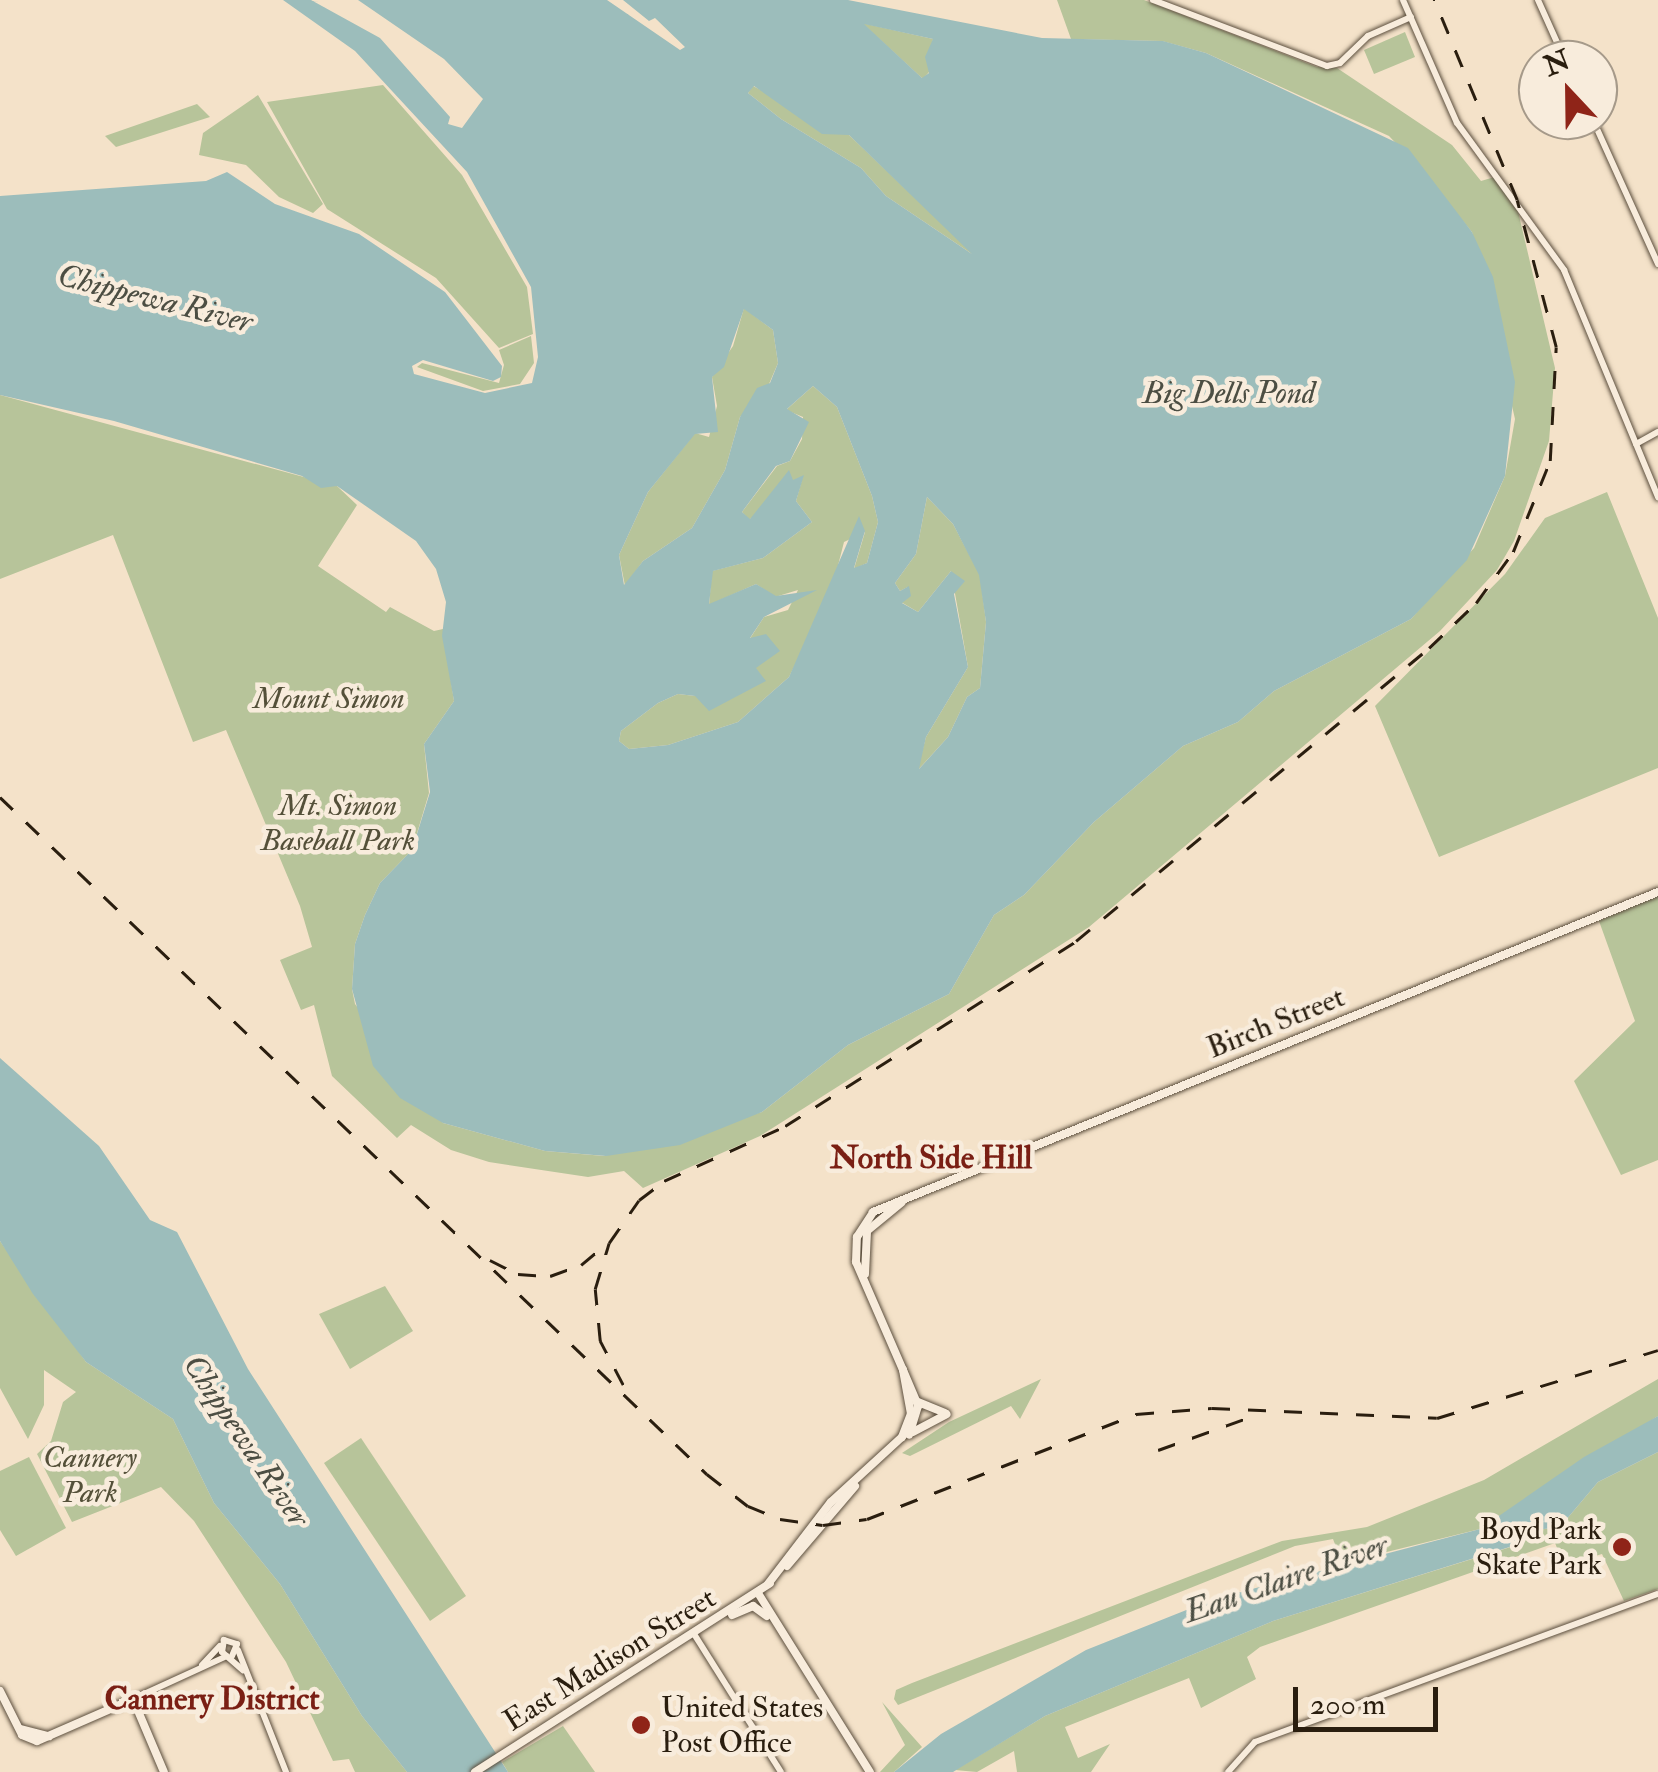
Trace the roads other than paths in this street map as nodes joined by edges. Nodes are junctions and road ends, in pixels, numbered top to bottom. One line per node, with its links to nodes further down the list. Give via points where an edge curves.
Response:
1 (1153, 0): 4 (street, via 1327,66)
2 (1404, 0): 4 (street)
3 (1538, 0): 5 (street)
4 (1406, 19): 9 (street, via 1458,123 1564,270)
5 (1556, 40)
6 (1601, 140): 7 (street)
7 (1658, 264)
8 (1658, 432): 9 (street)
9 (1636, 444): 10 (street)
10 (1658, 497)
11 (1658, 892): 12 (main road, Birch Street, via 910,1197 863,1232 866,1279)
12 (903, 1370): 13 (main road); 14 (main road)
13 (916, 1398): 14 (main road); 15 (main road, via 923,1408 947,1414 923,1422)
14 (915, 1414): 15 (main road, East Madison Street); 16 (main road, East Madison Street, via 902,1437 831,1502)
15 (906, 1439): 16 (main road, East Madison Street, via 844,1496)
16 (768, 1584): 17 (main road, East Madison Street)
17 (758, 1593): 19 (main road, East Madison Street); 20 (main road)
18 (1658, 1594): 32 (street, via 1254,1742)
19 (718, 1619): 20 (main road, via 756,1606); 21 (main road, East Madison Street)
20 (776, 1621): 31 (main road)
21 (694, 1634): 29 (main road, East Madison Street); 30 (street)
22 (220, 1646): 23 (street); 23 (street, via 232,1639); 24 (street)
23 (232, 1654): 24 (street); 28 (street)
24 (198, 1670): 26 (street)
25 (0, 1691): 26 (main road, via 32,1738)
26 (132, 1699): 27 (main road)
27 (164, 1772)
28 (286, 1772)
29 (475, 1772)
30 (781, 1772)
31 (870, 1772)
32 (1228, 1772)

